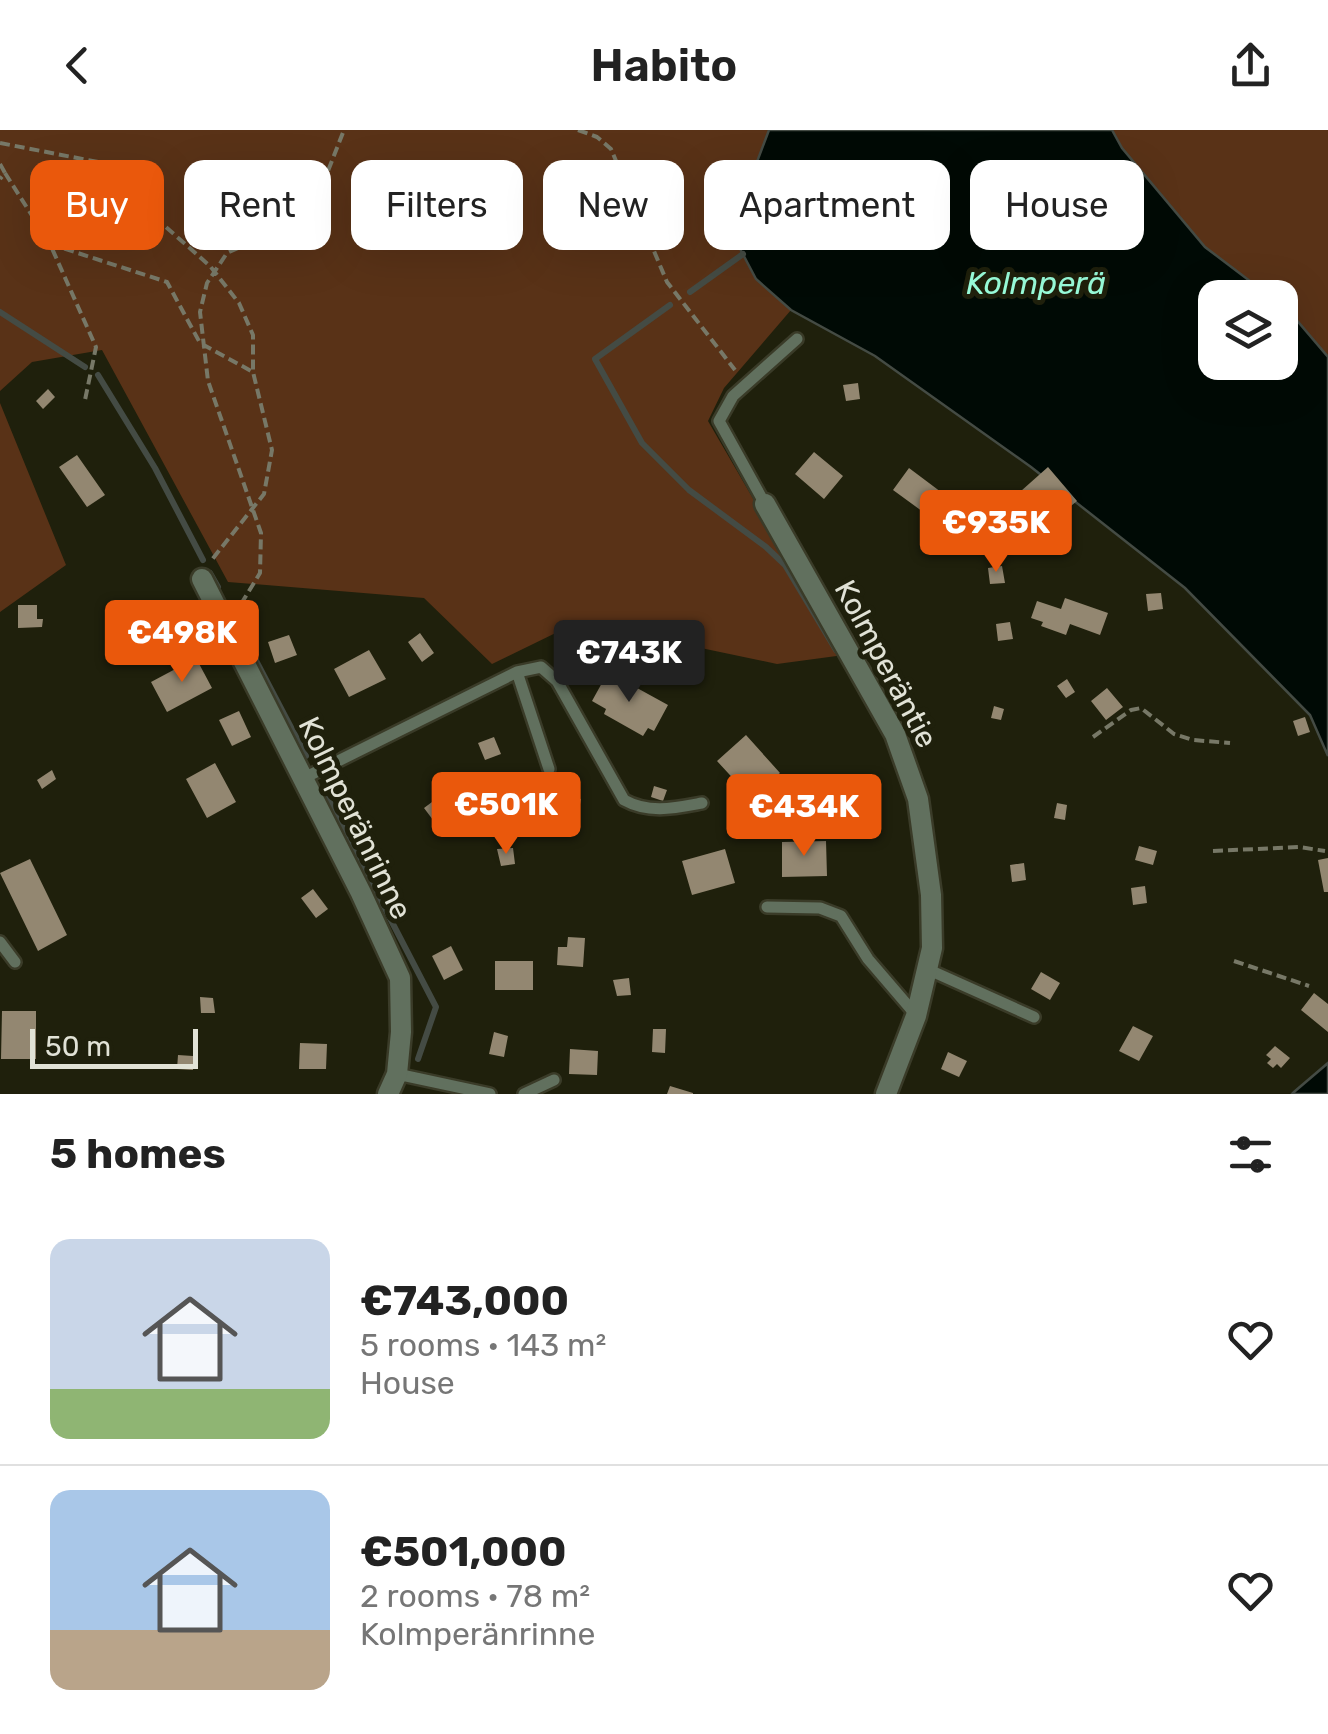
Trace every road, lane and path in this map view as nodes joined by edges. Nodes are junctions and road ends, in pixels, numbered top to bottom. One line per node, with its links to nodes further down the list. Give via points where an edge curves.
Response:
1 (344, 130): 10 (path, via 317,199 293,223 228,253)
2 (578, 130): 14 (path, via 611,148 667,282)
3 (0, 143): 10 (path, via 103,163)
4 (0, 164): 5 (path)
5 (5, 173): 6 (path); 7 (path)
6 (0, 179)
7 (30, 212)
8 (53, 250): 15 (path, via 96,347)
9 (69, 250): 12 (path, via 168,282)
10 (215, 272): 12 (path, via 200,312); 13 (path, via 253,334)
11 (796, 339): 14 (lane)
12 (204, 346): 13 (path); 17 (path, via 208,381)
13 (253, 372): 17 (path, via 272,450 264,494)
14 (747, 386): 16 (lane, via 720,421)
15 (85, 400)
16 (765, 504): 32 (street, Kolmperäntie, via 895,734 918,800 931,895)
17 (252, 510): 18 (path); 19 (path, via 261,534 260,572)
18 (202, 579): 19 (street, Kolmperänrinne)
19 (224, 622): 24 (street, Kolmperänrinne)
20 (517, 672): 23 (lane); 24 (lane); 25 (lane, via 541,667 558,681 624,800 639,808)
21 (1093, 737): 22 (path, via 1141,708 1174,734)
22 (1230, 742)
23 (549, 768)
24 (302, 778): 37 (street, Kolmperänrinne, via 400,978 401,1032)
25 (702, 803)
26 (1213, 850): 27 (path)
27 (1325, 851)
28 (767, 907): 34 (lane, via 820,908 842,916)
29 (0, 942): 31 (lane)
30 (1234, 961): 33 (path)
31 (16, 962)
32 (928, 969): 34 (street, Kolmperäntie); 35 (lane)
33 (1308, 986)
34 (916, 1016): 40 (street, Kolmperäntie)
35 (1034, 1017)
36 (554, 1080): 39 (lane)
37 (392, 1084): 38 (lane)
38 (490, 1094)
39 (524, 1094)
40 (886, 1094)

